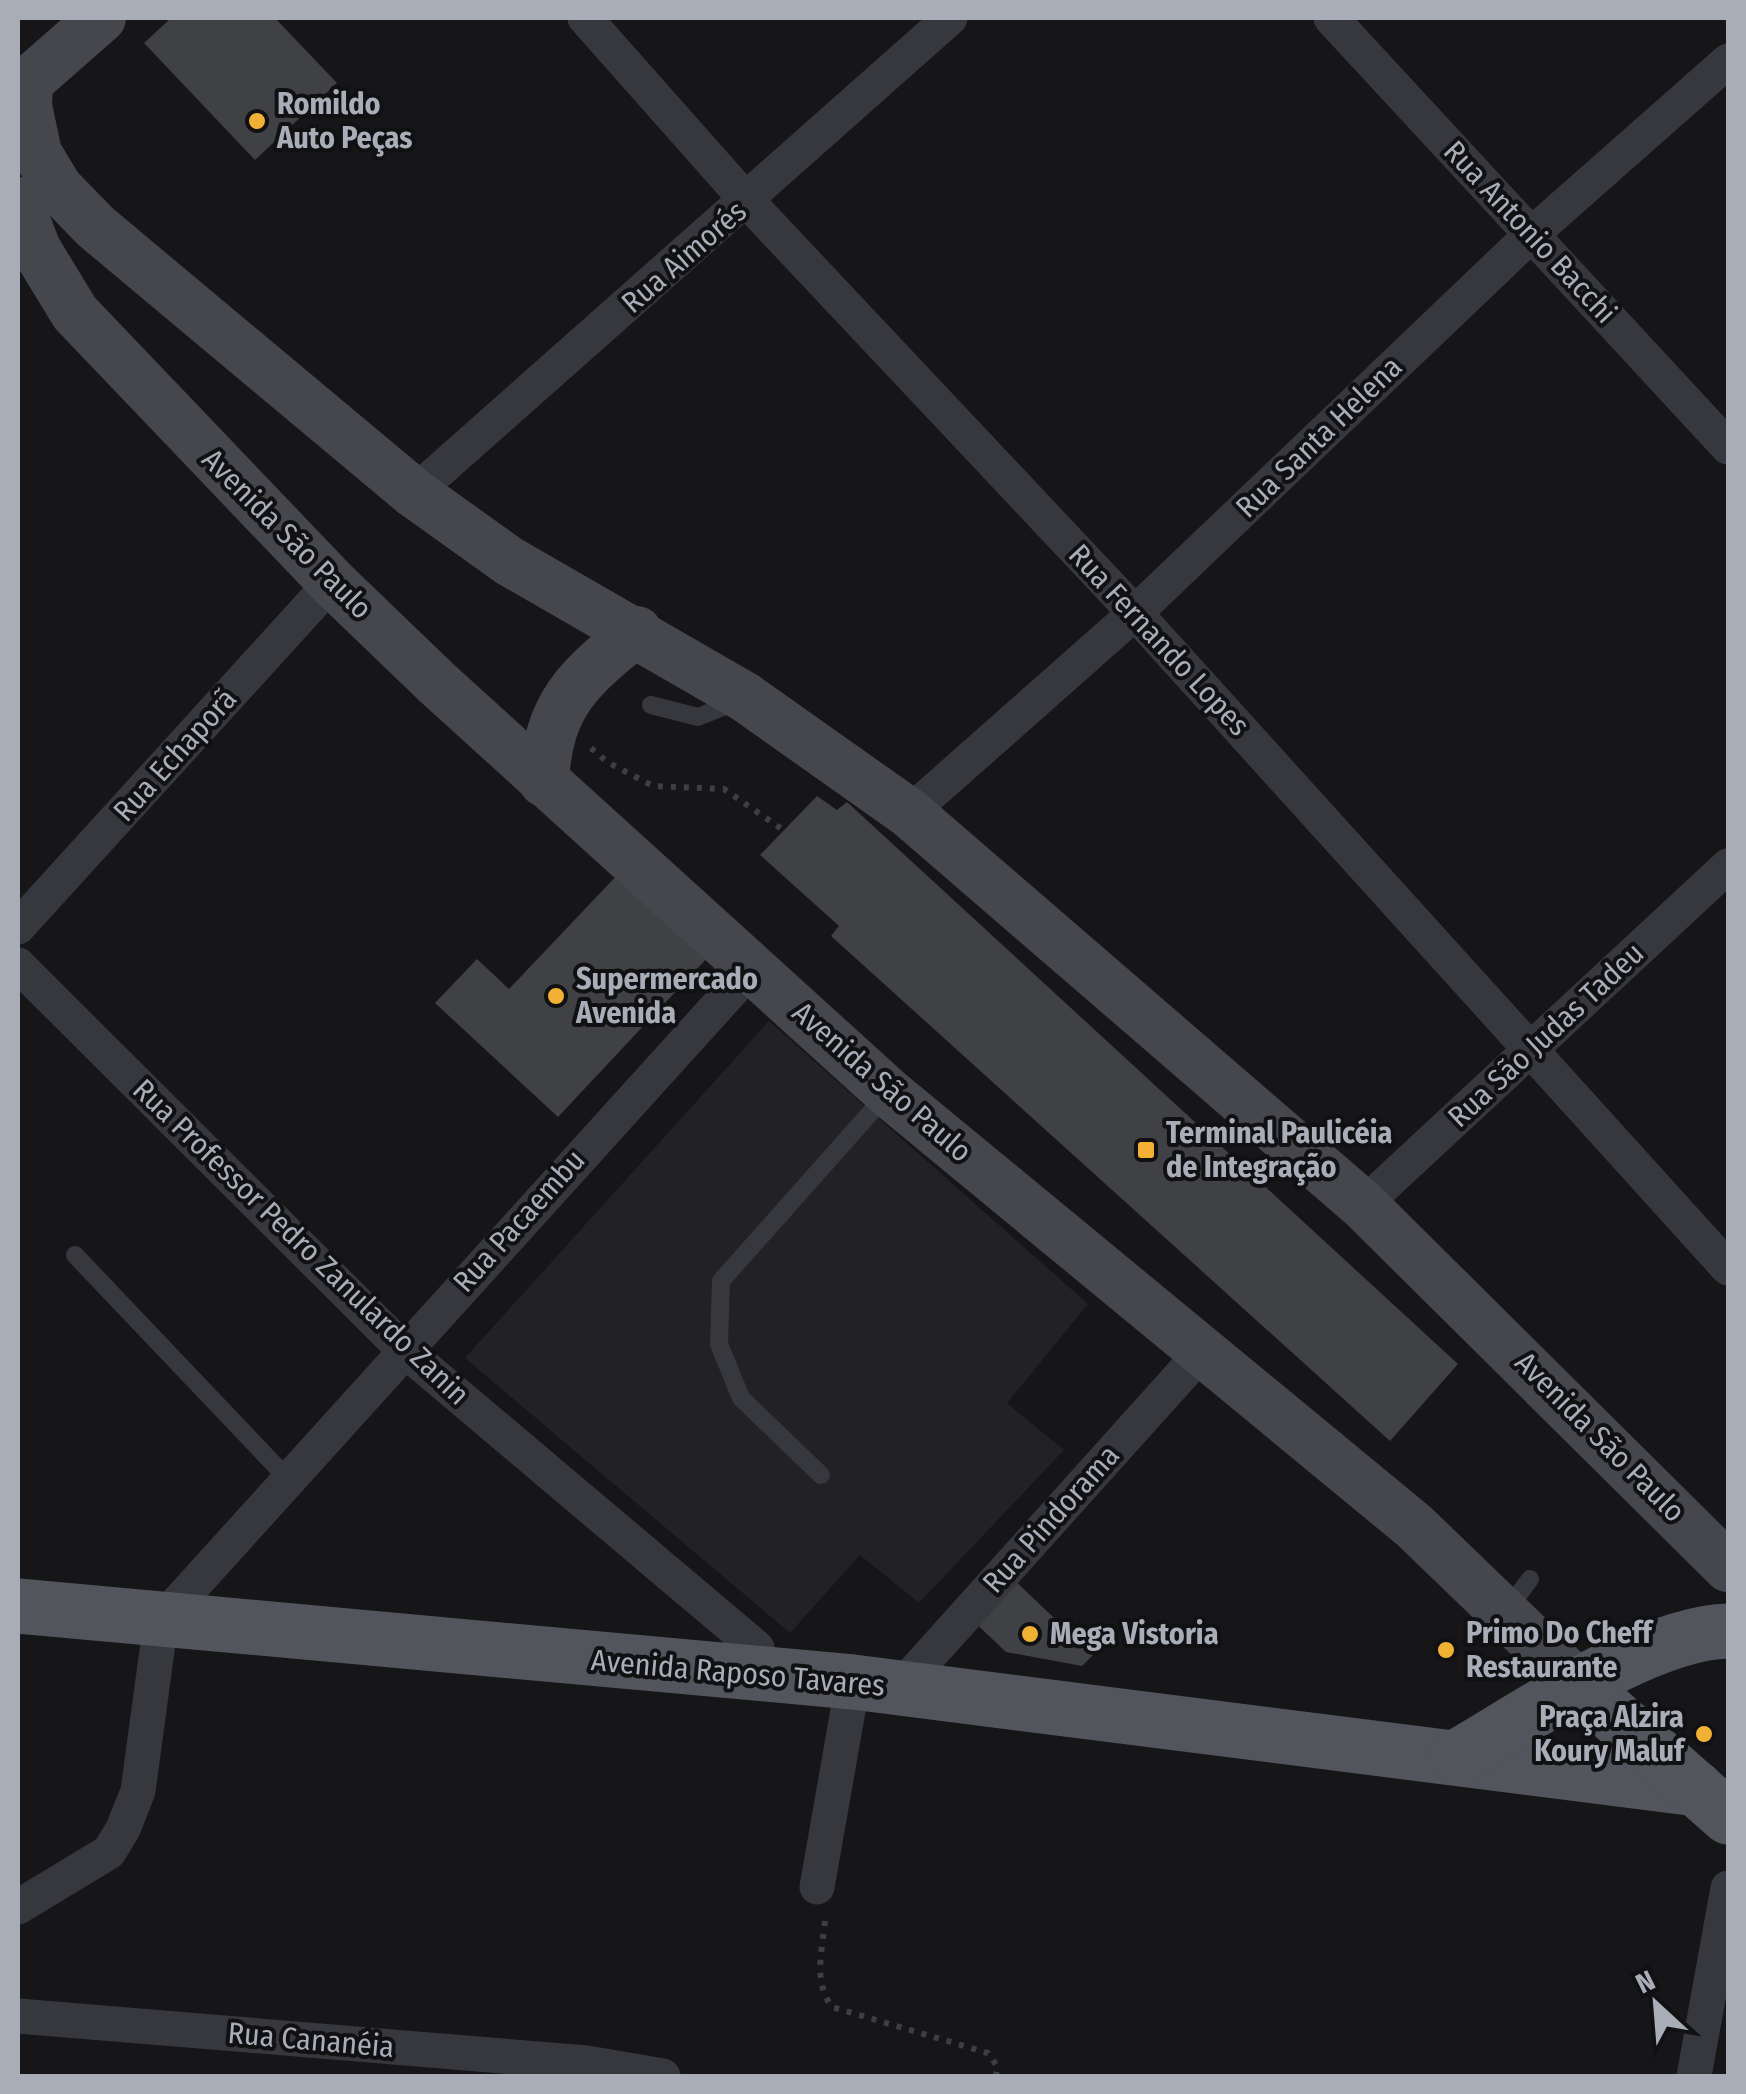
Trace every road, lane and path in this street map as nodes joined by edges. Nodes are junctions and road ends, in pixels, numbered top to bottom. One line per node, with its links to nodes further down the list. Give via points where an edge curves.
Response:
1 (101, 18): 6 (main road)
2 (585, 18): 8 (street, Rua Fernando Lopes)
3 (950, 18): 8 (street, Rua Aimorés)
4 (1331, 18): 9 (street, Rua Antonio Bacchi)
5 (1728, 61): 9 (street, Rua Santa Helena)
6 (23, 87): 13 (main road, Avenida São Paulo, via 42,162 96,228)
7 (18, 202): 11 (main road, Avenida São Paulo, via 36,249)
8 (748, 202): 13 (street, Rua Aimorés); 15 (street, Rua Fernando Lopes)
9 (1532, 234): 12 (street, Rua Antonio Bacchi); 15 (street, Rua Santa Helena)
10 (18, 273): 11 (main road)
11 (75, 313): 14 (main road, Avenida São Paulo)
12 (1728, 447)
13 (414, 493): 16 (main road, Avenida São Paulo, via 509,561)
14 (332, 582): 20 (main road, Avenida São Paulo); 24 (street, Rua Echaporã)
15 (1135, 612): 21 (street, Rua Santa Helena); 27 (street, Rua Fernando Lopes)
16 (637, 631): 17 (main road, Avenida São Paulo); 19 (main road, via 578,678)
17 (745, 696): 18 (lane, via 698,717); 21 (main road, Avenida São Paulo)
18 (651, 705)
19 (556, 717): 20 (main road); 22 (path, via 607,762 653,786 724,789)
20 (544, 782): 26 (main road, Avenida São Paulo)
21 (909, 814): 29 (main road, Avenida São Paulo)
22 (783, 830)
23 (1728, 866): 27 (street, Rua São Judas Tadeu)
24 (18, 927)
25 (18, 965): 32 (street, Rua Professor Pedro Zanulardo Zanin)
26 (753, 967): 28 (main road, Avenida São Paulo); 32 (street, Rua Pacaembu)
27 (1532, 1048): 29 (street, Rua São Judas Tadeu); 31 (street, Rua Fernando Lopes)
28 (888, 1093): 33 (main road, Avenida São Paulo); 34 (lane, via 721,1281 719,1344 740,1398)
29 (1363, 1205): 36 (main road, Avenida São Paulo)
30 (74, 1255): 35 (lane)
31 (1728, 1268)
32 (403, 1350): 35 (street, Rua Pacaembu); 40 (street, Rua Professor Pedro Zanulardo Zanin, via 757,1648)
33 (1203, 1350): 41 (street, Rua Pindorama); 42 (main road, Avenida São Paulo, via 1414,1526 1518,1596)
34 (821, 1475)
35 (289, 1480): 38 (street, Rua Pacaembu)
36 (1728, 1567)
37 (18, 1606): 38 (main road, Avenida Raposo Tavares)
38 (161, 1621): 40 (main road, Avenida Raposo Tavares); 48 (street, via 138,1792 123,1830 109,1852)
39 (1709, 1635): 42 (main road); 43 (main road, via 1664,1669)
40 (758, 1674): 41 (main road, Avenida Raposo Tavares)
41 (876, 1685): 44 (main road, Avenida Raposo Tavares); 46 (street)
42 (1580, 1686): 43 (main road, Avenida São Paulo); 44 (main road)
43 (1646, 1744): 45 (main road, Avenida São Paulo)
44 (1457, 1756): 45 (main road, Avenida Raposo Tavares)
45 (1712, 1803)
46 (817, 1887): 52 (path, via 826,1912 819,1977 832,2007 988,2054)
47 (1728, 1888): 49 (street)
48 (18, 1907)
49 (1720, 1989): 53 (street)
50 (18, 2016): 51 (street, Rua Cananéia, via 587,2063)
51 (664, 2076)
52 (996, 2076)
53 (1694, 2076)

